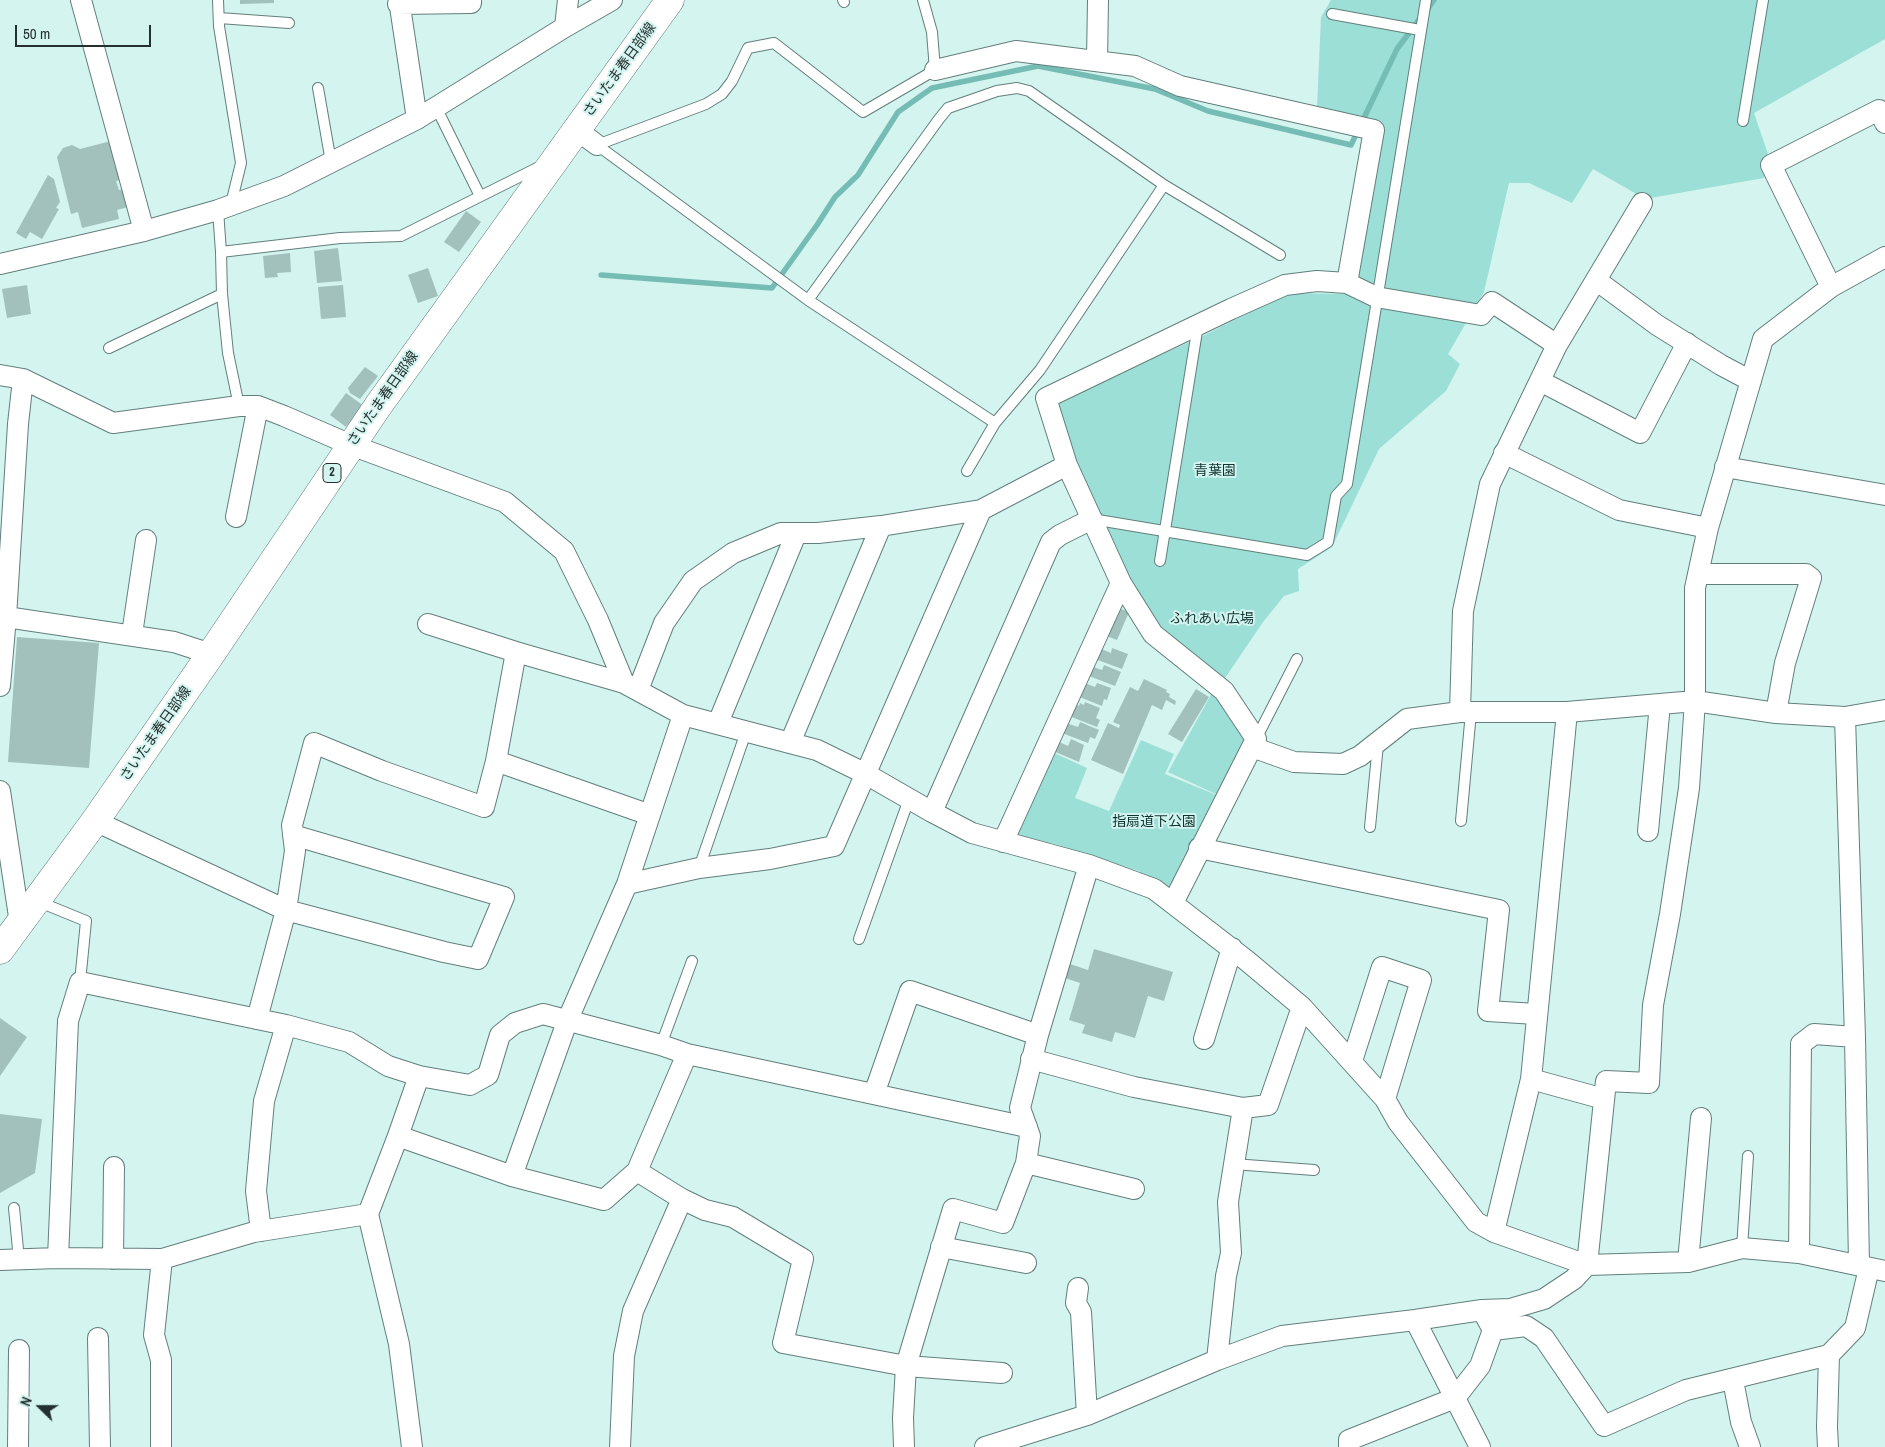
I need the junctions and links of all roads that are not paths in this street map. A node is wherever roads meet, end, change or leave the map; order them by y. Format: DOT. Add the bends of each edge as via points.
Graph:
graph roads {
  1 [pos="82,0"];
  2 [pos="218,0"];
  3 [pos="471,0"];
  4 [pos="568,0"];
  5 [pos="612,0"];
  6 [pos="670,0"];
  7 [pos="923,0"];
  8 [pos="1098,0"];
  9 [pos="1426,0"];
  10 [pos="1763,0"];
  11 [pos="399,2"];
  12 [pos="1332,14"];
  13 [pos="219,18"];
  14 [pos="288,23"];
  15 [pos="565,26"];
  16 [pos="1420,30"];
  17 [pos="1097,61"];
  18 [pos="935,70"];
  19 [pos="318,88"];
  20 [pos="436,107"];
  21 [pos="417,119"];
  22 [pos="1743,121"];
  23 [pos="1885,123"];
  24 [pos="587,138"];
  25 [pos="556,158"];
  26 [pos="331,162"];
  27 [pos="1164,185"];
  28 [pos="480,196"];
  29 [pos="1642,203"];
  30 [pos="224,207"];
  31 [pos="144,231"];
  32 [pos="221,252"];
  33 [pos="1280,255"];
  34 [pos="1885,257"];
  35 [pos="0,264"];
  36 [pos="1596,280"];
  37 [pos="1347,283"];
  38 [pos="1831,287"];
  39 [pos="222,294"];
  40 [pos="1376,298"];
  41 [pos="808,300"];
  42 [pos="1198,324"];
  43 [pos="1687,343"];
  44 [pos="1557,345"];
  45 [pos="109,348"];
  46 [pos="0,375"];
  47 [pos="23,380"];
  48 [pos="1540,381"];
  49 [pos="1751,382"];
  50 [pos="248,406"];
  51 [pos="995,423"];
  52 [pos="9,428"];
  53 [pos="350,445"];
  54 [pos="1504,452"];
  55 [pos="1067,465"];
  56 [pos="1725,467"];
  57 [pos="967,471"];
  58 [pos="1885,495"];
  59 [pos="981,510"];
  60 [pos="236,517"];
  61 [pos="1092,519"];
  62 [pos="880,526"];
  63 [pos="1708,528"];
  64 [pos="1165,531"];
  65 [pos="796,534"];
  66 [pos="146,540"];
  67 [pos="1160,561"];
  68 [pos="1698,574"];
  69 [pos="1121,583"];
  70 [pos="6,618"];
  71 [pos="428,624"];
  72 [pos="132,634"];
  73 [pos="516,652"];
  74 [pos="211,654"];
  75 [pos="1296,659"];
  76 [pos="0,686"];
  77 [pos="631,686"];
  78 [pos="1695,701"];
  79 [pos="1660,704"];
  80 [pos="1885,710"];
  81 [pos="1466,712"];
  82 [pos="1567,712"];
  83 [pos="1776,714"];
  84 [pos="683,715"];
  85 [pos="1845,716"];
  86 [pos="718,723"];
  87 [pos="746,732"];
  88 [pos="790,743"];
  89 [pos="1254,743"];
  90 [pos="1378,743"];
  91 [pos="496,760"];
  92 [pos="866,774"];
  93 [pos="0,790"];
  94 [pos="910,799"];
  95 [pos="932,812"];
  96 [pos="650,815"];
  97 [pos="1461,821"];
  98 [pos="95,822"];
  99 [pos="1370,827"];
  100 [pos="1648,831"];
  101 [pos="293,835"];
  102 [pos="1004,842"];
  103 [pos="1199,848"];
  104 [pos="1089,865"];
  105 [pos="699,868"];
  106 [pos="627,884"];
  107 [pos="37,900"];
  108 [pos="1173,903"];
  109 [pos="286,910"];
  110 [pos="20,923"];
  111 [pos="859,939"];
  112 [pos="1232,948"];
  113 [pos="0,950"];
  114 [pos="692,961"];
  115 [pos="80,982"];
  116 [pos="1302,1007"];
  117 [pos="1536,1014"];
  118 [pos="257,1019"];
  119 [pos="568,1019"];
  120 [pos="286,1025"];
  121 [pos="1038,1035"];
  122 [pos="1855,1037"];
  123 [pos="1204,1040"];
  124 [pos="661,1045"];
  125 [pos="687,1054"];
  126 [pos="1031,1059"];
  127 [pos="1352,1061"];
  128 [pos="419,1076"];
  129 [pos="1531,1079"];
  130 [pos="874,1094"];
  131 [pos="1385,1099"];
  132 [pos="1604,1099"];
  133 [pos="1243,1108"];
  134 [pos="1701,1118"];
  135 [pos="1027,1127"];
  136 [pos="398,1136"];
  137 [pos="1748,1156"];
  138 [pos="1026,1162"];
  139 [pos="1234,1164"];
  140 [pos="114,1167"];
  141 [pos="1314,1170"];
  142 [pos="637,1171"];
  143 [pos="512,1176"];
  144 [pos="1134,1189"];
  145 [pos="682,1199"];
  146 [pos="14,1208"];
  147 [pos="368,1214"];
  148 [pos="261,1231"];
  149 [pos="1494,1232"];
  150 [pos="941,1247"];
  151 [pos="1742,1248"];
  152 [pos="1799,1253"];
  153 [pos="58,1258"];
  154 [pos="113,1259"];
  155 [pos="162,1259"];
  156 [pos="9,1260"];
  157 [pos="1688,1262"];
  158 [pos="1026,1263"];
  159 [pos="1587,1265"];
  160 [pos="1871,1268"];
  161 [pos="1078,1288"];
  162 [pos="1482,1310"];
  163 [pos="1415,1320"];
  164 [pos="1493,1330"];
  165 [pos="98,1338"];
  166 [pos="18,1350"];
  167 [pos="1829,1355"];
  168 [pos="1217,1360"];
  169 [pos="906,1366"];
  170 [pos="1002,1373"];
  171 [pos="1733,1380"];
  172 [pos="1455,1398"];
  173 [pos="1087,1415"];
  174 [pos="18,1447"];
  175 [pos="100,1447"];
  176 [pos="161,1447"];
  177 [pos="412,1447"];
  178 [pos="620,1447"];
  179 [pos="904,1447"];
  180 [pos="985,1447"];
  181 [pos="1349,1447"];
  182 [pos="1480,1447"];
  183 [pos="1750,1447"];
  184 [pos="1828,1447"];
  1 -- 31 [label="street"];
  2 -- 13 [label="lane"];
  3 -- 11 [label="street" via="470,3"];
  4 -- 15 [label="street"];
  5 -- 15 [label="street"];
  6 -- 24 [label="main road, さいたま春日部線 / 2"];
  7 -- 18 [label="lane" via="932,32"];
  8 -- 17 [label="street"];
  9 -- 16 [label="lane"];
  10 -- 22 [label="lane"];
  11 -- 21 [label="street"];
  12 -- 16 [label="lane"];
  13 -- 14 [label="lane"];
  13 -- 30 [label="lane" via="241,163"];
  15 -- 20 [label="street"];
  16 -- 40 [label="lane"];
  17 -- 18 [label="street" via="1016,51"];
  17 -- 37 [label="street" via="1135,66 1180,86 1374,130"];
  18 -- 24 [label="lane" via="863,112 774,43 748,48 732,81 722,94 706,104"];
  19 -- 26 [label="lane"];
  20 -- 21 [label="street"];
  20 -- 28 [label="lane"];
  21 -- 26 [label="street"];
  23 -- 38 [label="street" via="1879,110 1771,165"];
  24 -- 25 [label="main road, さいたま春日部線 / 2"];
  24 -- 41 [label="lane"];
  25 -- 28 [label="lane"];
  25 -- 53 [label="main road, さいたま春日部線 / 2"];
  26 -- 30 [label="street" via="284,186"];
  27 -- 33 [label="lane"];
  27 -- 41 [label="lane" via="1029,91 1017,88 997,91 948,108"];
  27 -- 51 [label="lane" via="1040,370"];
  28 -- 32 [label="lane" via="401,236 340,238"];
  29 -- 36 [label="street"];
  30 -- 31 [label="street"];
  30 -- 32 [label="lane"];
  31 -- 35 [label="street"];
  32 -- 39 [label="lane"];
  34 -- 38 [label="street"];
  36 -- 43 [label="street"];
  36 -- 44 [label="street"];
  37 -- 40 [label="street"];
  37 -- 42 [label="street" via="1317,281 1285,285"];
  38 -- 49 [label="street" via="1763,339"];
  39 -- 45 [label="lane"];
  39 -- 50 [label="lane" via="228,353"];
  40 -- 44 [label="street" via="1481,315 1492,302"];
  40 -- 64 [label="lane" via="1346,484 1336,496 1328,542 1307,554"];
  41 -- 51 [label="lane"];
  42 -- 55 [label="street" via="1046,398"];
  42 -- 64 [label="lane"];
  43 -- 48 [label="street" via="1640,432"];
  43 -- 49 [label="street"];
  44 -- 48 [label="street"];
  46 -- 47 [label="street"];
  47 -- 50 [label="street" via="113,422"];
  47 -- 52 [label="street"];
  48 -- 54 [label="street"];
  49 -- 56 [label="street"];
  50 -- 53 [label="street" via="284,416"];
  50 -- 60 [label="street"];
  51 -- 57 [label="lane"];
  52 -- 70 [label="street"];
  53 -- 74 [label="main road, さいたま春日部線 / 2"];
  53 -- 77 [label="street" via="506,502 564,551"];
  54 -- 63 [label="street" via="1619,510"];
  54 -- 81 [label="street" via="1490,484 1463,611"];
  55 -- 59 [label="street"];
  55 -- 61 [label="street"];
  56 -- 58 [label="street"];
  56 -- 63 [label="street"];
  59 -- 62 [label="street"];
  59 -- 92 [label="street"];
  61 -- 64 [label="lane"];
  61 -- 69 [label="street"];
  61 -- 95 [label="street" via="1052,542"];
  62 -- 65 [label="street"];
  62 -- 88 [label="street"];
  63 -- 68 [label="street"];
  64 -- 67 [label="lane"];
  65 -- 77 [label="street" via="781,533 733,553 693,580 664,622"];
  65 -- 86 [label="street"];
  66 -- 72 [label="street"];
  68 -- 78 [label="street" via="1694,588"];
  68 -- 83 [label="street" via="1806,574 1811,578 1785,663"];
  69 -- 89 [label="street" via="1153,634 1224,691"];
  69 -- 102 [label="street"];
  70 -- 72 [label="street"];
  70 -- 76 [label="street"];
  71 -- 73 [label="street"];
  72 -- 74 [label="street" via="174,642"];
  73 -- 77 [label="street"];
  73 -- 91 [label="street"];
  74 -- 98 [label="main road, さいたま春日部線 / 2"];
  75 -- 89 [label="lane"];
  77 -- 84 [label="street"];
  78 -- 79 [label="street"];
  78 -- 83 [label="street"];
  78 -- 132 [label="street" via="1689,788 1653,1005 1650,1083 1606,1081"];
  79 -- 82 [label="street"];
  79 -- 100 [label="street"];
  80 -- 85 [label="street"];
  81 -- 82 [label="street"];
  81 -- 90 [label="street" via="1408,719"];
  81 -- 97 [label="lane"];
  82 -- 117 [label="street"];
  83 -- 85 [label="street"];
  84 -- 86 [label="street"];
  84 -- 96 [label="street"];
  85 -- 122 [label="street"];
  86 -- 87 [label="street"];
  87 -- 88 [label="street"];
  87 -- 105 [label="lane"];
  88 -- 92 [label="street" via="817,750"];
  89 -- 90 [label="street" via="1294,762 1343,764"];
  89 -- 103 [label="street"];
  90 -- 99 [label="lane"];
  91 -- 96 [label="street"];
  91 -- 101 [label="street" via="484,807 314,743 292,825"];
  92 -- 94 [label="street"];
  92 -- 105 [label="street" via="834,846 770,859"];
  93 -- 110 [label="street"];
  94 -- 95 [label="street"];
  94 -- 111 [label="lane"];
  95 -- 102 [label="street" via="972,833"];
  96 -- 106 [label="street"];
  98 -- 107 [label="main road, さいたま春日部線 / 2"];
  98 -- 109 [label="street"];
  101 -- 109 [label="street" via="294,852"];
  101 -- 109 [label="street" via="504,897 478,959"];
  102 -- 104 [label="street"];
  103 -- 108 [label="street"];
  103 -- 117 [label="street" via="1500,910 1488,1011"];
  104 -- 108 [label="street" via="1154,889"];
  104 -- 121 [label="street"];
  105 -- 106 [label="street"];
  106 -- 119 [label="street"];
  107 -- 110 [label="main road, さいたま春日部線 / 2"];
  107 -- 115 [label="lane" via="86,921"];
  108 -- 112 [label="street"];
  109 -- 118 [label="street"];
  110 -- 113 [label="main road, さいたま春日部線 / 2"];
  112 -- 116 [label="street"];
  112 -- 123 [label="street"];
  114 -- 124 [label="lane"];
  115 -- 118 [label="street"];
  115 -- 153 [label="street" via="68,1021"];
  116 -- 127 [label="street"];
  116 -- 133 [label="street" via="1268,1105"];
  117 -- 129 [label="street"];
  118 -- 120 [label="street"];
  119 -- 124 [label="street"];
  119 -- 128 [label="street" via="544,1014 514,1023 500,1034 488,1075 470,1085"];
  119 -- 143 [label="street"];
  120 -- 128 [label="street" via="349,1042 388,1066"];
  120 -- 148 [label="street" via="264,1102 256,1191"];
  121 -- 126 [label="street"];
  121 -- 130 [label="street" via="910,991"];
  122 -- 152 [label="street" via="1814,1034 1802,1044"];
  122 -- 160 [label="street"];
  124 -- 125 [label="street"];
  125 -- 130 [label="street"];
  125 -- 142 [label="street"];
  126 -- 133 [label="street" via="1134,1087"];
  126 -- 135 [label="street" via="1020,1108"];
  127 -- 131 [label="street"];
  127 -- 131 [label="street" via="1382,967 1421,980"];
  128 -- 136 [label="street"];
  129 -- 132 [label="street"];
  129 -- 149 [label="street"];
  130 -- 135 [label="street"];
  131 -- 149 [label="street" via="1398,1122 1476,1222"];
  132 -- 159 [label="street"];
  133 -- 139 [label="street"];
  134 -- 157 [label="street"];
  135 -- 138 [label="street" via="1030,1136"];
  136 -- 143 [label="street"];
  136 -- 147 [label="street"];
  137 -- 151 [label="lane"];
  138 -- 144 [label="street"];
  138 -- 150 [label="street" via="1003,1223 953,1209"];
  139 -- 141 [label="lane"];
  139 -- 168 [label="street" via="1228,1202 1231,1253"];
  140 -- 154 [label="street"];
  142 -- 143 [label="street" via="604,1200"];
  142 -- 145 [label="street"];
  145 -- 169 [label="street" via="705,1210 734,1217 803,1259 783,1343"];
  145 -- 178 [label="street" via="633,1311 624,1356"];
  146 -- 156 [label="lane"];
  147 -- 148 [label="street"];
  147 -- 177 [label="street" via="399,1344"];
  148 -- 155 [label="street"];
  149 -- 159 [label="street"];
  150 -- 158 [label="street"];
  150 -- 169 [label="street"];
  151 -- 152 [label="street"];
  151 -- 157 [label="street"];
  152 -- 160 [label="street"];
  153 -- 154 [label="street"];
  153 -- 156 [label="street"];
  154 -- 155 [label="street"];
  155 -- 176 [label="street" via="154,1335 161,1360"];
  157 -- 159 [label="street"];
  159 -- 162 [label="street" via="1574,1279 1544,1299 1510,1309"];
  160 -- 167 [label="street" via="1855,1328"];
  161 -- 173 [label="street" via="1076,1303 1082,1312"];
  162 -- 163 [label="street"];
  162 -- 164 [label="street"];
  163 -- 168 [label="street" via="1282,1336"];
  163 -- 172 [label="street"];
  164 -- 171 [label="street" via="1526,1326 1544,1338 1604,1426 1686,1390"];
  164 -- 172 [label="street" via="1480,1366"];
  165 -- 175 [label="street"];
  166 -- 174 [label="street"];
  167 -- 171 [label="street"];
  167 -- 184 [label="street"];
  168 -- 173 [label="street"];
  169 -- 170 [label="street"];
  169 -- 179 [label="street"];
  171 -- 183 [label="street" via="1741,1422"];
  172 -- 181 [label="street" via="1349,1440"];
  172 -- 182 [label="street"];
  173 -- 180 [label="street"];
}
